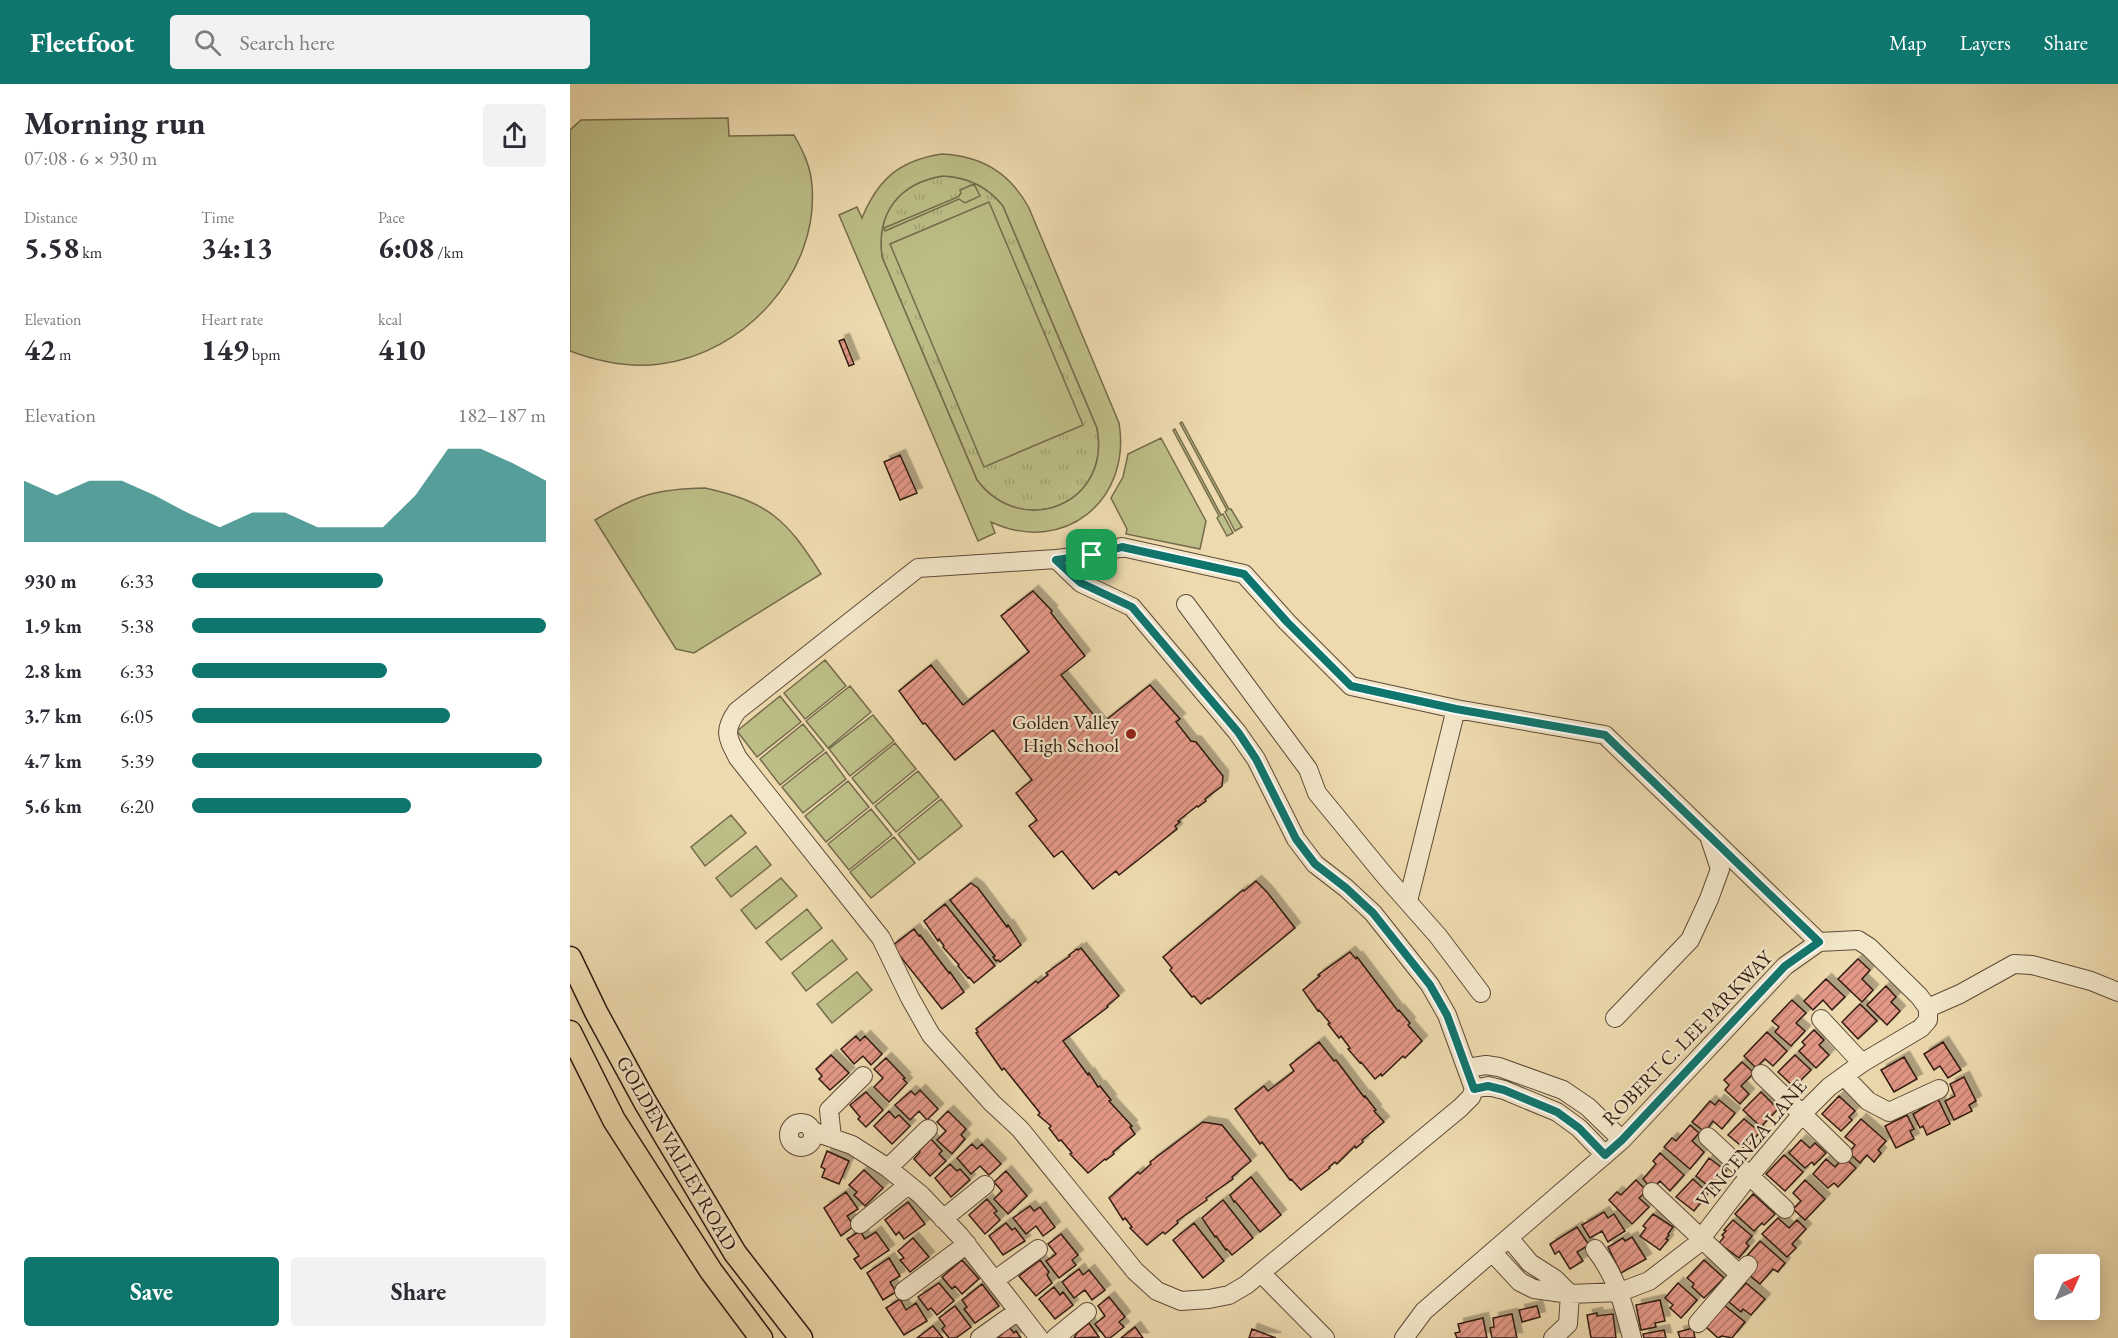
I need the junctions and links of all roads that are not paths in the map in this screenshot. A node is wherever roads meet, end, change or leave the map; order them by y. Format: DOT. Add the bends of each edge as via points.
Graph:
graph roads {
  1 [pos="1056,560"];
  2 [pos="1185,604"];
  3 [pos="1456,709"];
  4 [pos="1707,831"];
  5 [pos="1720,870"];
  6 [pos="1749,873"];
  7 [pos="1408,901"];
  8 [pos="1819,942"];
  9 [pos="570,958"];
  10 [pos="2118,992"];
  11 [pos="1481,993"];
  12 [pos="1928,1008"];
  13 [pos="1615,1018"];
  14 [pos="1821,1019"];
  15 [pos="570,1032"];
  16 [pos="570,1062"];
  17 [pos="1862,1062"];
  18 [pos="1467,1068"];
  19 [pos="590,1072"];
  20 [pos="1761,1074"];
  21 [pos="863,1076"];
  22 [pos="1844,1076"];
  23 [pos="1474,1089"];
  24 [pos="1940,1089"];
  25 [pos="1803,1113"];
  26 [pos="928,1129"];
  27 [pos="812,1131"];
  28 [pos="1708,1137"];
  29 [pos="832,1138"];
  30 [pos="1622,1140"];
  31 [pos="1842,1154"];
  32 [pos="1605,1155"];
  33 [pos="888,1168"];
  34 [pos="1750,1176"];
  35 [pos="909,1185"];
  36 [pos="985,1185"];
  37 [pos="1652,1192"];
  38 [pos="1785,1209"];
  39 [pos="943,1219"];
  40 [pos="860,1224"];
  41 [pos="1702,1237"];
  42 [pos="1509,1238"];
  43 [pos="967,1244"];
  44 [pos="1038,1249"];
  45 [pos="1595,1249"];
  46 [pos="1492,1252"];
  47 [pos="1261,1273"];
  48 [pos="995,1280"];
  49 [pos="904,1291"];
  50 [pos="1620,1292"];
  51 [pos="1570,1294"];
  52 [pos="1018,1311"];
  53 [pos="1087,1312"];
  54 [pos="1698,1323"];
  55 [pos="761,1338"];
  56 [pos="801,1338"];
  57 [pos="980,1338"];
  58 [pos="1038,1338"];
  59 [pos="1055,1338"];
  60 [pos="1325,1338"];
  61 [pos="1404,1338"];
  62 [pos="1553,1338"];
  63 [pos="1632,1338"];
  1 -- 3 [label="street" via="1122,547 1244,574 1351,686"];
  1 -- 18 [label="street" via="1081,583 1132,607 1238,732 1296,839 1315,864 1373,913 1430,985 1447,1015"];
  1 -- 47 [label="street" via="918,568 737,711 728,724 728,738 738,758 881,938 931,1035 1020,1129 1135,1270 1157,1291 1181,1300 1229,1295"];
  2 -- 7 [label="street" via="1308,769 1317,793"];
  3 -- 4 [label="street" via="1605,735"];
  3 -- 7 [label="street"];
  4 -- 5 [label="street"];
  4 -- 6 [label="street"];
  5 -- 6 [label="street" via="1730,867"];
  5 -- 13 [label="street" via="1690,940"];
  6 -- 8 [label="street"];
  7 -- 11 [label="street"];
  8 -- 12 [label="street" via="1858,940"];
  8 -- 30 [label="street, ROBERT C. LEE PARKWAY" via="1785,966"];
  9 -- 56 [label="main road, GOLDEN VALLEY ROAD" via="640,1092 735,1253"];
  10 -- 12 [label="street" via="2032,965 2014,964"];
  12 -- 17 [label="street, VINCENZA LANE" via="1928,1020 1921,1028"];
  14 -- 17 [label="street"];
  15 -- 19 [label="main road, GOLDEN VALLEY ROAD"];
  16 -- 19 [label="street"];
  17 -- 22 [label="street, VINCENZA LANE"];
  18 -- 23 [label="street"];
  18 -- 30 [label="street" via="1499,1067 1563,1090 1588,1107"];
  19 -- 55 [label="main road, GOLDEN VALLEY ROAD" via="614,1120 711,1271"];
  20 -- 25 [label="street"];
  21 -- 29 [label="street" via="829,1110"];
  22 -- 24 [label="street" via="1868,1101 1889,1112"];
  22 -- 25 [label="street, VINCENZA LANE"];
  23 -- 32 [label="street" via="1488,1086 1504,1090 1557,1112"];
  23 -- 47 [label="street" via="1461,1108"];
  25 -- 31 [label="street"];
  25 -- 34 [label="street, VINCENZA LANE"];
  26 -- 33 [label="street"];
  27 -- 29 [label="street"];
  28 -- 34 [label="street"];
  29 -- 33 [label="street" via="852,1145"];
  30 -- 32 [label="street, ROBERT C. LEE PARKWAY"];
  32 -- 42 [label="street, ROBERT C. LEE PARKWAY"];
  33 -- 35 [label="street"];
  34 -- 38 [label="street"];
  34 -- 41 [label="street, VINCENZA LANE"];
  35 -- 39 [label="street"];
  35 -- 40 [label="street"];
  36 -- 39 [label="street"];
  37 -- 41 [label="street"];
  39 -- 43 [label="street"];
  41 -- 50 [label="street, VINCENZA LANE" via="1649,1281"];
  41 -- 54 [label="street" via="1744,1270"];
  42 -- 46 [label="street, ROBERT C. LEE PARKWAY"];
  42 -- 51 [label="street" via="1530,1263"];
  43 -- 48 [label="street"];
  43 -- 49 [label="street"];
  44 -- 48 [label="street"];
  45 -- 50 [label="street"];
  46 -- 51 [label="street, VINCENZA LANE" via="1520,1282 1534,1289"];
  46 -- 61 [label="street, ROBERT C. LEE PARKWAY" via="1424,1311"];
  47 -- 60 [label="street"];
  48 -- 52 [label="street"];
  50 -- 51 [label="street, VINCENZA LANE"];
  50 -- 63 [label="street"];
  51 -- 62 [label="street" via="1568,1324"];
  52 -- 57 [label="street"];
  52 -- 58 [label="street"];
  53 -- 59 [label="street"];
}
